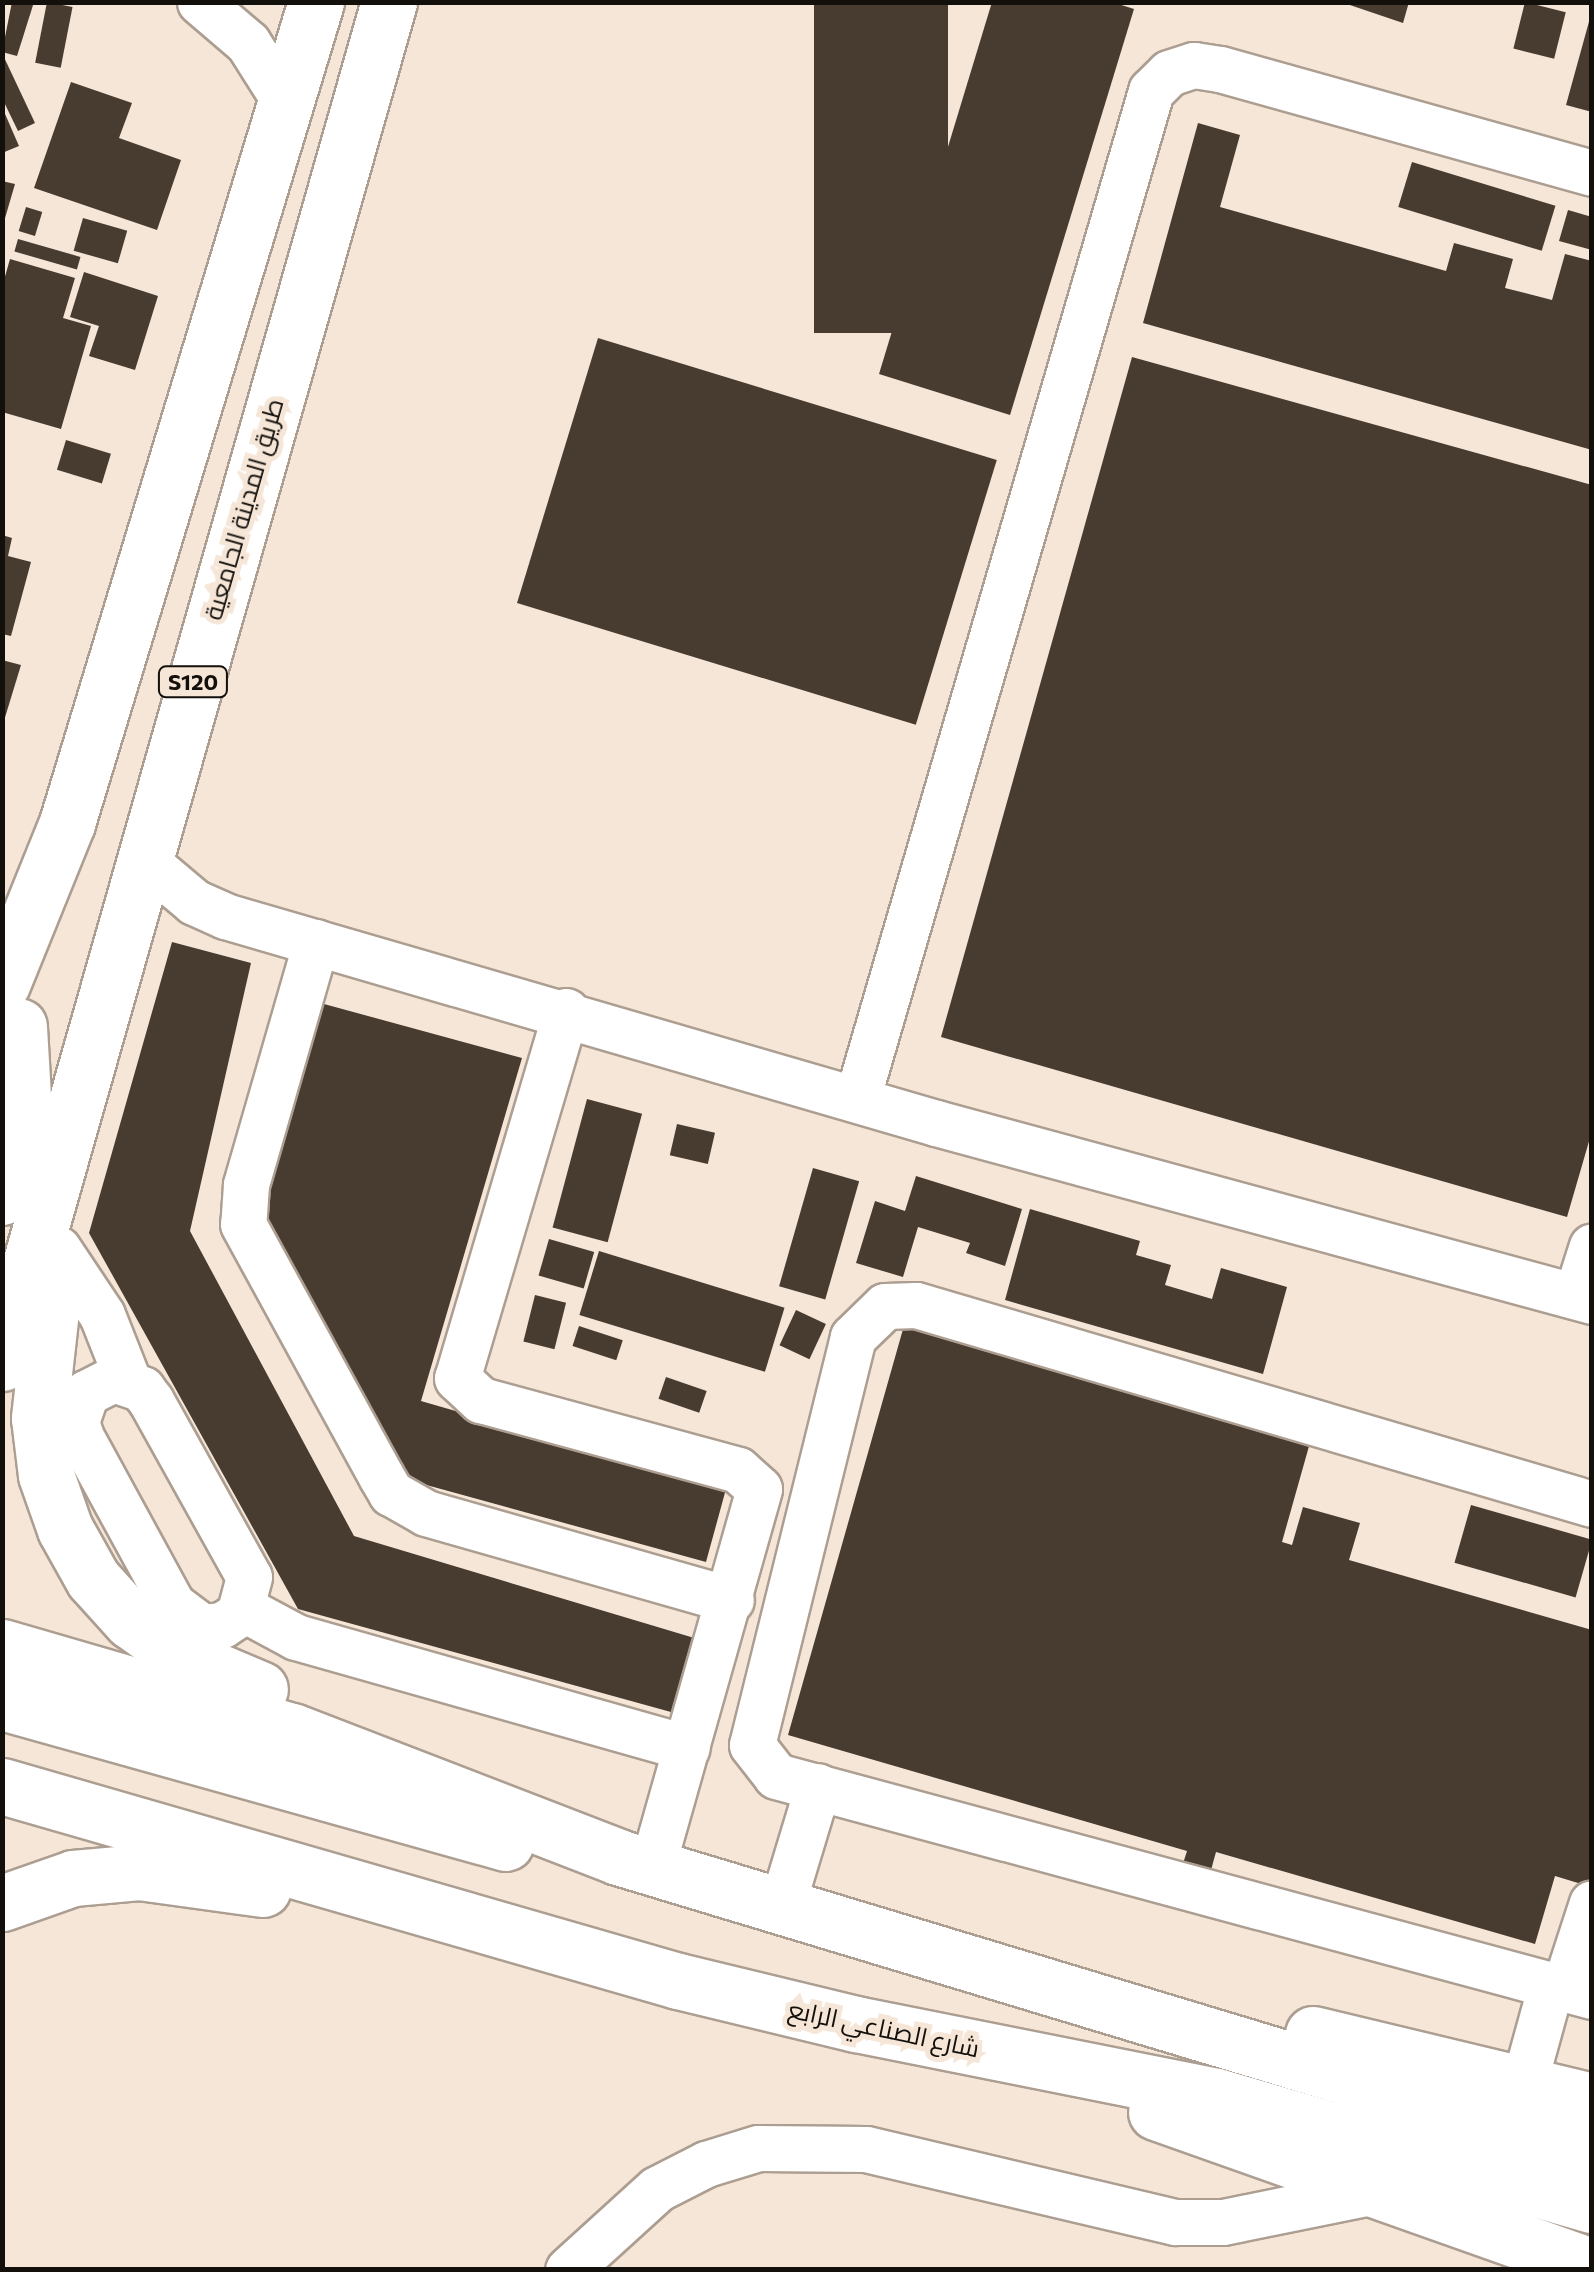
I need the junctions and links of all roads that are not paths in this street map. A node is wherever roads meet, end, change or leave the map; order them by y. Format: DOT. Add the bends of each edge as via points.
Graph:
graph roads {
  1 [pos="200,2"];
  2 [pos="316,2"];
  3 [pos="388,2"];
  4 [pos="286,103"];
  5 [pos="1592,173"];
  6 [pos="143,859"];
  7 [pos="225,916"];
  8 [pos="122,936"];
  9 [pos="316,942"];
  10 [pos="10,981"];
  11 [pos="566,1010"];
  12 [pos="2,1080"];
  13 [pos="857,1099"];
  14 [pos="27,1188"];
  15 [pos="1592,1246"];
  16 [pos="58,1249"];
  17 [pos="1584,1299"];
  18 [pos="2,1363"];
  19 [pos="128,1381"];
  20 [pos="1592,1504"];
  21 [pos="731,1600"];
  22 [pos="242,1608"];
  23 [pos="2,1647"];
  24 [pos="2,1702"];
  25 [pos="687,1748"];
  26 [pos="818,1786"];
  27 [pos="6,1787"];
  28 [pos="538,1850"];
  29 [pos="635,1862"];
  30 [pos="382,1892"];
  31 [pos="1592,1902"];
  32 [pos="2,1904"];
  33 [pos="782,1905"];
  34 [pos="1569,1990"];
  35 [pos="1086,1998"];
  36 [pos="1030,2056"];
  37 [pos="1524,2083"];
  38 [pos="1592,2101"];
  39 [pos="1592,2150"];
  40 [pos="1376,2191"];
  41 [pos="1592,2204"];
  42 [pos="1592,2266"];
  43 [pos="568,2270"];
  1 -- 4 [label="street" via="248,43"];
  2 -- 4 [label="main road"];
  3 -- 6 [label="main road, طريق المدينة الجامعية / S120"];
  4 -- 10 [label="main road" via="66,823"];
  5 -- 13 [label="street" via="1220,69 1182,69 1151,92"];
  6 -- 7 [label="street" via="194,902"];
  6 -- 8 [label="main road, طريق المدينة الجامعية / S120"];
  7 -- 8 [label="street"];
  7 -- 9 [label="street"];
  8 -- 14 [label="main road, طريق المدينة الجامعية / S120"];
  9 -- 11 [label="street"];
  9 -- 21 [label="street" via="246,1186 243,1224 380,1476 392,1493 426,1513"];
  10 -- 12 [label="main road"];
  10 -- 14 [label="main road"];
  11 -- 13 [label="street"];
  11 -- 21 [label="street" via="457,1378 481,1400 751,1476 760,1504"];
  13 -- 17 [label="street"];
  14 -- 16 [label="main road"];
  14 -- 18 [label="main road, طريق المدينة الجامعية / S120"];
  15 -- 17 [label="street"];
  16 -- 19 [label="street" via="102,1315"];
  16 -- 29 [label="main road" via="39,1418 46,1474 78,1552 131,1622 229,1678 504,1782"];
  19 -- 22 [label="street" via="151,1401 248,1577"];
  19 -- 22 [label="street" via="113,1379 86,1393 78,1407 81,1438 185,1620 222,1625"];
  20 -- 26 [label="street" via="916,1305 885,1306 853,1338 752,1731 764,1768"];
  21 -- 25 [label="street"];
  22 -- 25 [label="street" via="296,1637"];
  23 -- 29 [label="main road" via="292,1732"];
  24 -- 28 [label="main road"];
  25 -- 29 [label="street"];
  26 -- 33 [label="street"];
  26 -- 34 [label="street"];
  27 -- 28 [label="main road" via="20,1766 40,1754 65,1752 413,1849 454,1857"];
  27 -- 30 [label="main road, شارع الصناعي الرابع"];
  28 -- 29 [label="main road"];
  29 -- 33 [label="main road"];
  30 -- 32 [label="main road" via="263,1889 139,1872 73,1878"];
  30 -- 36 [label="main road, شارع الصناعي الرابع" via="678,1981"];
  31 -- 34 [label="street"];
  33 -- 35 [label="main road"];
  34 -- 37 [label="street"];
  35 -- 37 [label="main road" via="1268,2024"];
  35 -- 39 [label="main road"];
  36 -- 40 [label="main road" via="1212,2134"];
  36 -- 41 [label="main road, شارع الصناعي الرابع" via="1216,2096"];
  37 -- 38 [label="main road"];
  40 -- 42 [label="main road"];
  40 -- 43 [label="street" via="1223,2222 1175,2222 866,2149 758,2148 657,2189"];
}
